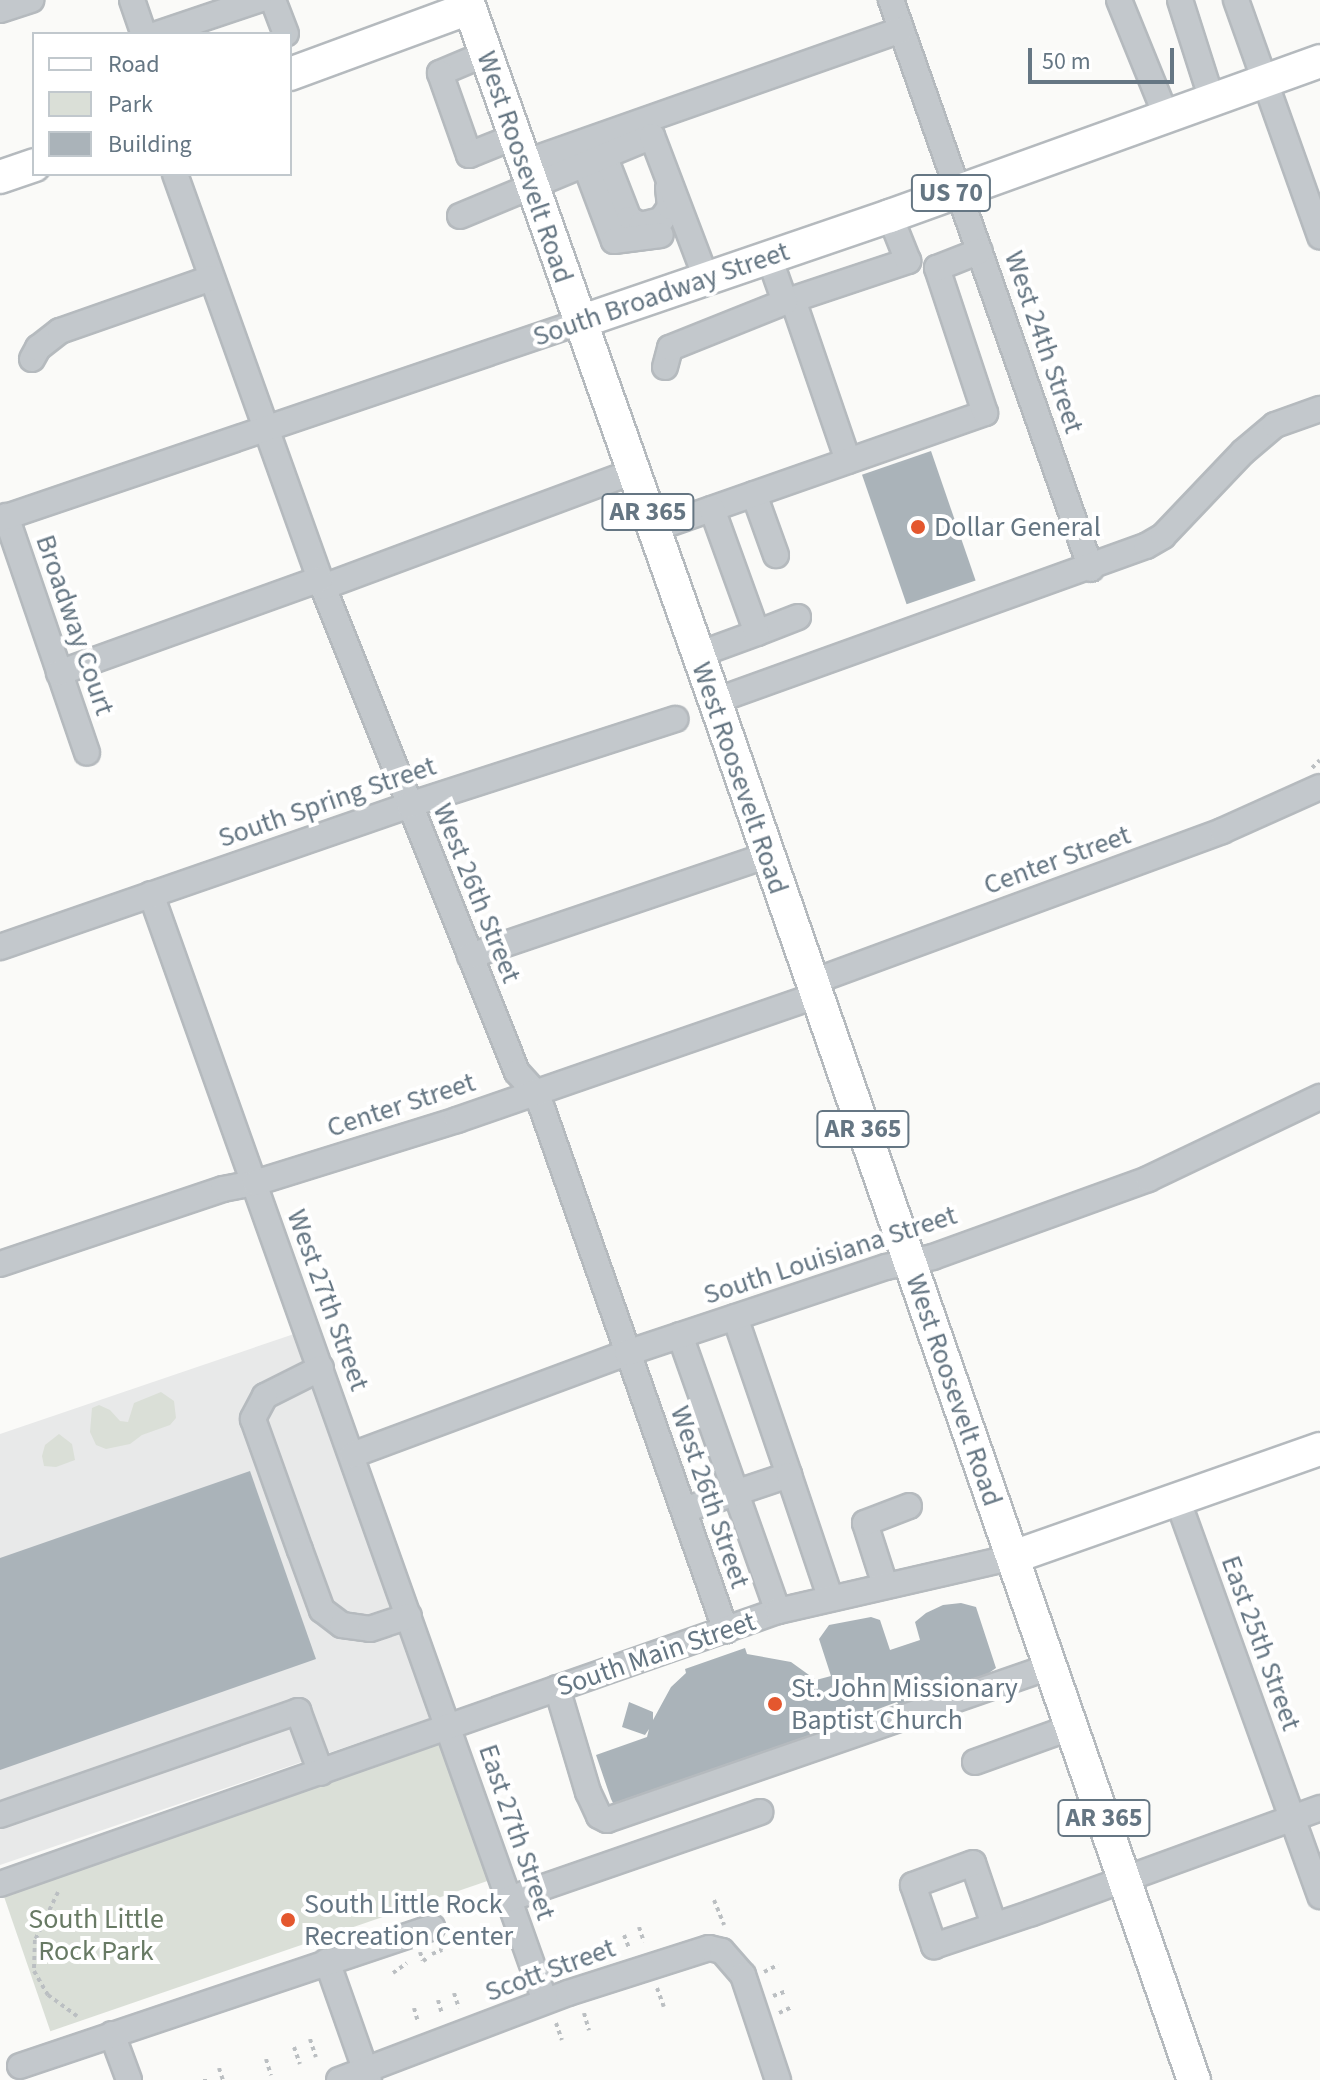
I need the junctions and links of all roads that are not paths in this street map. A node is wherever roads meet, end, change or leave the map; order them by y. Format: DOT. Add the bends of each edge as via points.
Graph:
graph roads {
  1 [pos="31,0"];
  2 [pos="132,0"];
  3 [pos="258,0"];
  4 [pos="273,0"];
  5 [pos="891,0"];
  6 [pos="1119,0"];
  7 [pos="1180,0"];
  8 [pos="1236,0"];
  9 [pos="476,3"];
  10 [pos="0,10"];
  11 [pos="901,30"];
  12 [pos="143,32"];
  13 [pos="163,32"];
  14 [pos="285,32"];
  15 [pos="485,54"];
  16 [pos="1320,61"];
  17 [pos="293,63"];
  18 [pos="1266,80"];
  19 [pos="1212,100"];
  20 [pos="1166,116"];
  21 [pos="652,136"];
  22 [pos="594,160"];
  23 [pos="523,162"];
  24 [pos="32,166"];
  25 [pos="176,176"];
  26 [pos="0,177"];
  27 [pos="959,191"];
  28 [pos="460,216"];
  29 [pos="890,216"];
  30 [pos="687,232"];
  31 [pos="1320,236"];
  32 [pos="980,251"];
  33 [pos="769,257"];
  34 [pos="908,261"];
  35 [pos="937,268"];
  36 [pos="211,278"];
  37 [pos="706,278"];
  38 [pos="789,301"];
  39 [pos="580,322"];
  40 [pos="32,359"];
  41 [pos="665,367"];
  42 [pos="1320,409"];
  43 [pos="267,427"];
  44 [pos="848,461"];
  45 [pos="633,472"];
  46 [pos="754,494"];
  47 [pos="712,509"];
  48 [pos="3,518"];
  49 [pos="654,529"];
  50 [pos="776,555"];
  51 [pos="1091,569"];
  52 [pos="322,583"];
  53 [pos="798,617"];
  54 [pos="757,633"];
  55 [pos="697,655"];
  56 [pos="59,673"];
  57 [pos="715,701"];
  58 [pos="675,719"];
  59 [pos="87,753"];
  60 [pos="1320,787"];
  61 [pos="409,805"];
  62 [pos="766,856"];
  63 [pos="151,894"];
  64 [pos="0,947"];
  65 [pos="470,956"];
  66 [pos="814,989"];
  67 [pos="535,1092"];
  68 [pos="1320,1097"];
  69 [pos="255,1183"];
  70 [pos="909,1260"];
  71 [pos="0,1264"];
  72 [pos="735,1317"];
  73 [pos="680,1335"];
  74 [pos="627,1353"];
  75 [pos="321,1368"];
  76 [pos="1320,1449"];
  77 [pos="352,1455"];
  78 [pos="789,1475"];
  79 [pos="736,1491"];
  80 [pos="1178,1501"];
  81 [pos="909,1506"];
  82 [pos="684,1510"];
  83 [pos="1013,1557"];
  84 [pos="885,1585"];
  85 [pos="830,1597"];
  86 [pos="778,1611"];
  87 [pos="409,1616"];
  88 [pos="726,1631"];
  89 [pos="1052,1666"];
  90 [pos="557,1688"];
  91 [pos="449,1727"];
  92 [pos="1072,1727"];
  93 [pos="975,1762"];
  94 [pos="321,1773"];
  95 [pos="1320,1808"];
  96 [pos="760,1812"];
  97 [pos="0,1815"];
  98 [pos="1291,1820"];
  99 [pos="1,1880"];
  100 [pos="1125,1880"];
  101 [pos="1320,1896"];
  102 [pos="509,1899"];
  103 [pos="994,1925"];
  104 [pos="432,1927"];
  105 [pos="327,1961"];
  106 [pos="550,2012"];
  107 [pos="112,2034"];
  108 [pos="20,2066"];
  109 [pos="367,2075"];
  110 [pos="129,2080"];
  111 [pos="339,2080"];
  112 [pos="778,2080"];
  113 [pos="1194,2080"];
  1 -- 10 [label="street"];
  2 -- 12 [label="street"];
  3 -- 13 [label="street"];
  4 -- 14 [label="street"];
  5 -- 11 [label="street, West 24th Street"];
  6 -- 20 [label="street"];
  7 -- 19 [label="street"];
  8 -- 18 [label="street"];
  9 -- 15 [label="main road, West Roosevelt Road"];
  9 -- 17 [label="main road"];
  11 -- 21 [label="street"];
  11 -- 27 [label="street, West 24th Street"];
  15 -- 23 [label="main road, West Roosevelt Road"];
  15 -- 23 [label="street" via="440,73 469,155"];
  16 -- 18 [label="main road, South Broadway Street / US 70"];
  18 -- 19 [label="main road, South Broadway Street / US 70"];
  18 -- 31 [label="street"];
  19 -- 20 [label="main road, South Broadway Street / US 70"];
  20 -- 27 [label="main road, South Broadway Street / US 70"];
  21 -- 22 [label="street"];
  21 -- 22 [label="street" via="670,207 661,220 649,225 629,219"];
  21 -- 23 [label="street"];
  21 -- 30 [label="street"];
  22 -- 23 [label="street"];
  22 -- 30 [label="street" via="614,241"];
  23 -- 28 [label="street"];
  23 -- 39 [label="main road, West Roosevelt Road"];
  24 -- 26 [label="main road"];
  25 -- 36 [label="street, West 26th Street"];
  27 -- 29 [label="main road, South Broadway Street / US 70"];
  27 -- 32 [label="street, West 24th Street"];
  29 -- 33 [label="main road, South Broadway Street / US 70"];
  29 -- 34 [label="street"];
  30 -- 37 [label="street"];
  32 -- 35 [label="street"];
  32 -- 51 [label="street, West 24th Street"];
  33 -- 37 [label="main road, South Broadway Street / US 70"];
  33 -- 38 [label="street"];
  34 -- 35 [label="street"];
  34 -- 38 [label="street"];
  35 -- 44 [label="street" via="985,413"];
  36 -- 40 [label="street" via="60,331"];
  36 -- 43 [label="street, West 26th Street"];
  37 -- 39 [label="main road, South Broadway Street / US 70"];
  38 -- 41 [label="street" via="670,348"];
  38 -- 44 [label="street"];
  39 -- 43 [label="street, South Broadway Street"];
  39 -- 45 [label="main road, West Roosevelt Road / AR 365"];
  42 -- 51 [label="street" via="1275,425 1163,536"];
  43 -- 48 [label="street, South Broadway Street"];
  43 -- 52 [label="street, West 26th Street"];
  44 -- 46 [label="street"];
  45 -- 49 [label="main road, West Roosevelt Road / AR 365"];
  45 -- 52 [label="street"];
  46 -- 47 [label="street"];
  46 -- 50 [label="street"];
  47 -- 49 [label="street"];
  47 -- 54 [label="street"];
  48 -- 56 [label="street, Broadway Court"];
  49 -- 55 [label="main road, West Roosevelt Road / AR 365"];
  51 -- 57 [label="street"];
  52 -- 56 [label="street"];
  52 -- 61 [label="street, West 26th Street"];
  53 -- 54 [label="street"];
  54 -- 55 [label="street"];
  55 -- 57 [label="main road, West Roosevelt Road / AR 365"];
  56 -- 59 [label="street, Broadway Court"];
  57 -- 62 [label="main road, West Roosevelt Road / AR 365"];
  58 -- 61 [label="street, South Spring Street"];
  60 -- 66 [label="street, Center Street" via="1222,831"];
  61 -- 63 [label="street, South Spring Street"];
  61 -- 65 [label="street, West 26th Street"];
  62 -- 65 [label="street"];
  62 -- 66 [label="main road, West Roosevelt Road / AR 365"];
  63 -- 64 [label="street, South Spring Street"];
  63 -- 69 [label="street, West 27th Street"];
  65 -- 67 [label="street, West 26th Street" via="517,1072"];
  66 -- 67 [label="street, Center Street"];
  66 -- 70 [label="main road, West Roosevelt Road / AR 365"];
  67 -- 69 [label="street, Center Street"];
  67 -- 74 [label="street, West 26th Street"];
  68 -- 70 [label="street, South Louisiana Street" via="1160,1174 933,1257"];
  69 -- 71 [label="street, Center Street"];
  69 -- 75 [label="street, West 27th Street"];
  70 -- 72 [label="street, South Louisiana Street"];
  70 -- 83 [label="main road, West Roosevelt Road / AR 365"];
  72 -- 73 [label="street, South Louisiana Street"];
  72 -- 78 [label="street"];
  73 -- 74 [label="street, South Louisiana Street"];
  73 -- 79 [label="street"];
  74 -- 77 [label="street, South Louisiana Street"];
  74 -- 82 [label="street, West 26th Street"];
  75 -- 77 [label="street, West 27th Street"];
  75 -- 87 [label="street" via="265,1396 253,1419 263,1448 322,1610 342,1625 370,1629"];
  76 -- 80 [label="main road, South Main Street"];
  77 -- 87 [label="street, West 27th Street"];
  78 -- 79 [label="street"];
  78 -- 85 [label="street"];
  79 -- 82 [label="street"];
  79 -- 86 [label="street"];
  80 -- 83 [label="main road, South Main Street"];
  80 -- 98 [label="street, East 25th Street"];
  81 -- 84 [label="street" via="865,1523"];
  82 -- 88 [label="street, West 26th Street"];
  83 -- 84 [label="street, South Main Street"];
  83 -- 89 [label="main road, AR 365"];
  84 -- 85 [label="street, South Main Street"];
  85 -- 86 [label="street, South Main Street"];
  86 -- 88 [label="street, South Main Street"];
  87 -- 91 [label="street, West 27th Street"];
  88 -- 90 [label="street, South Main Street"];
  89 -- 90 [label="street" via="607,1820 595,1809"];
  89 -- 92 [label="main road, AR 365"];
  90 -- 91 [label="street, South Main Street"];
  91 -- 94 [label="street, South Main Street"];
  91 -- 102 [label="street, East 27th Street"];
  92 -- 93 [label="street"];
  92 -- 100 [label="main road, AR 365"];
  94 -- 97 [label="street" via="298,1711"];
  94 -- 99 [label="street, South Main Street"];
  95 -- 98 [label="street"];
  96 -- 102 [label="street"];
  98 -- 100 [label="street"];
  98 -- 101 [label="street, East 25th Street"];
  100 -- 103 [label="street"];
  100 -- 113 [label="main road, AR 365"];
  102 -- 106 [label="street, East 27th Street"];
  104 -- 105 [label="street"];
  105 -- 107 [label="street"];
  105 -- 109 [label="street"];
  106 -- 109 [label="street, Scott Street"];
  106 -- 112 [label="street, Scott Street" via="709,1948 722,1951 762,2001"];
  107 -- 108 [label="street"];
  107 -- 110 [label="street"];
  109 -- 111 [label="street, Scott Street"];
}
